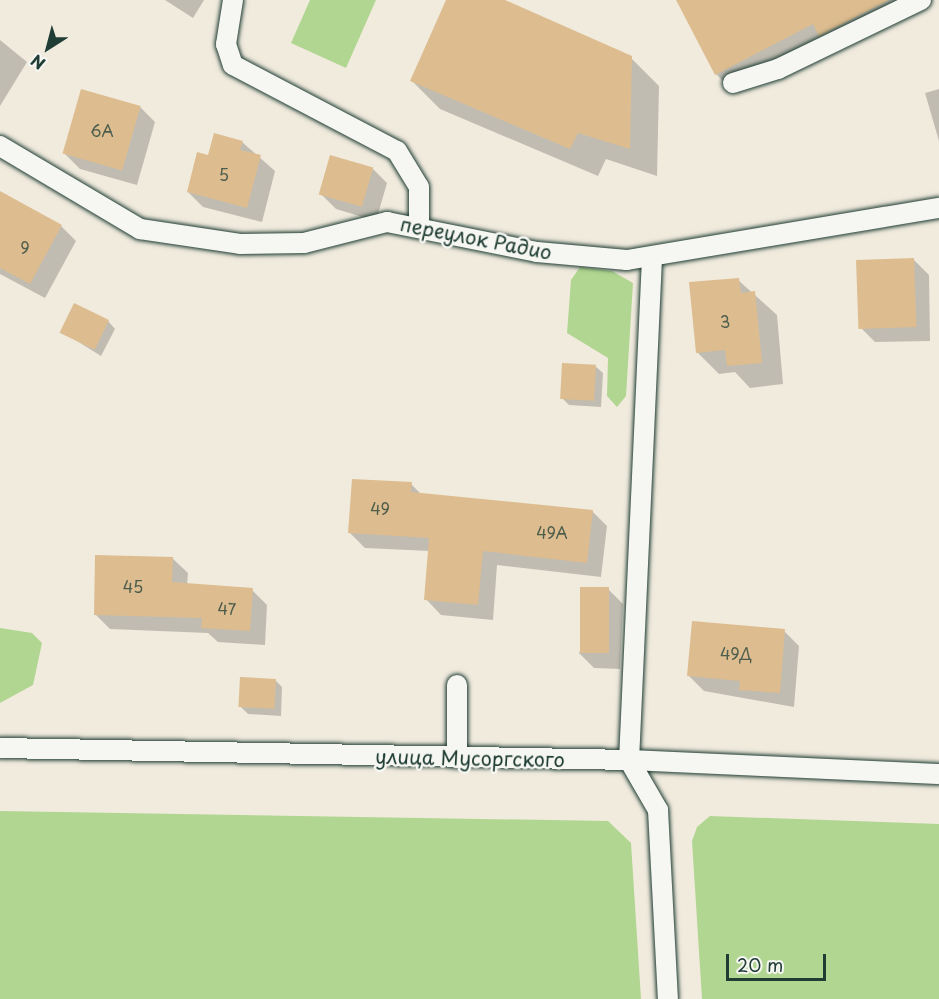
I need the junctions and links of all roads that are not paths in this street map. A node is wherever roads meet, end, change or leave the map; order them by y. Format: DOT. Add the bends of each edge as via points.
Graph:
graph roads {
  1 [pos="233,0"];
  2 [pos="921,0"];
  3 [pos="733,83"];
  4 [pos="0,146"];
  5 [pos="939,208"];
  6 [pos="419,225"];
  7 [pos="652,258"];
  8 [pos="457,685"];
  9 [pos="0,748"];
  10 [pos="457,758"];
  11 [pos="629,760"];
  12 [pos="939,774"];
  13 [pos="668,999"];
  1 -- 6 [label="lane" via="226,44 233,65 397,151 419,187"];
  2 -- 3 [label="lane" via="778,69"];
  4 -- 6 [label="lane, переулок Радио" via="114,217 182,239 304,243 370,224"];
  5 -- 7 [label="lane, переулок Радио"];
  6 -- 7 [label="lane, переулок Радио" via="537,252"];
  7 -- 11 [label="lane"];
  8 -- 10 [label="lane"];
  9 -- 10 [label="lane, улица Мусоргского"];
  10 -- 11 [label="lane, улица Мусоргского"];
  11 -- 12 [label="lane, улица Мусоргского"];
  11 -- 13 [label="lane" via="658,810"];
}
